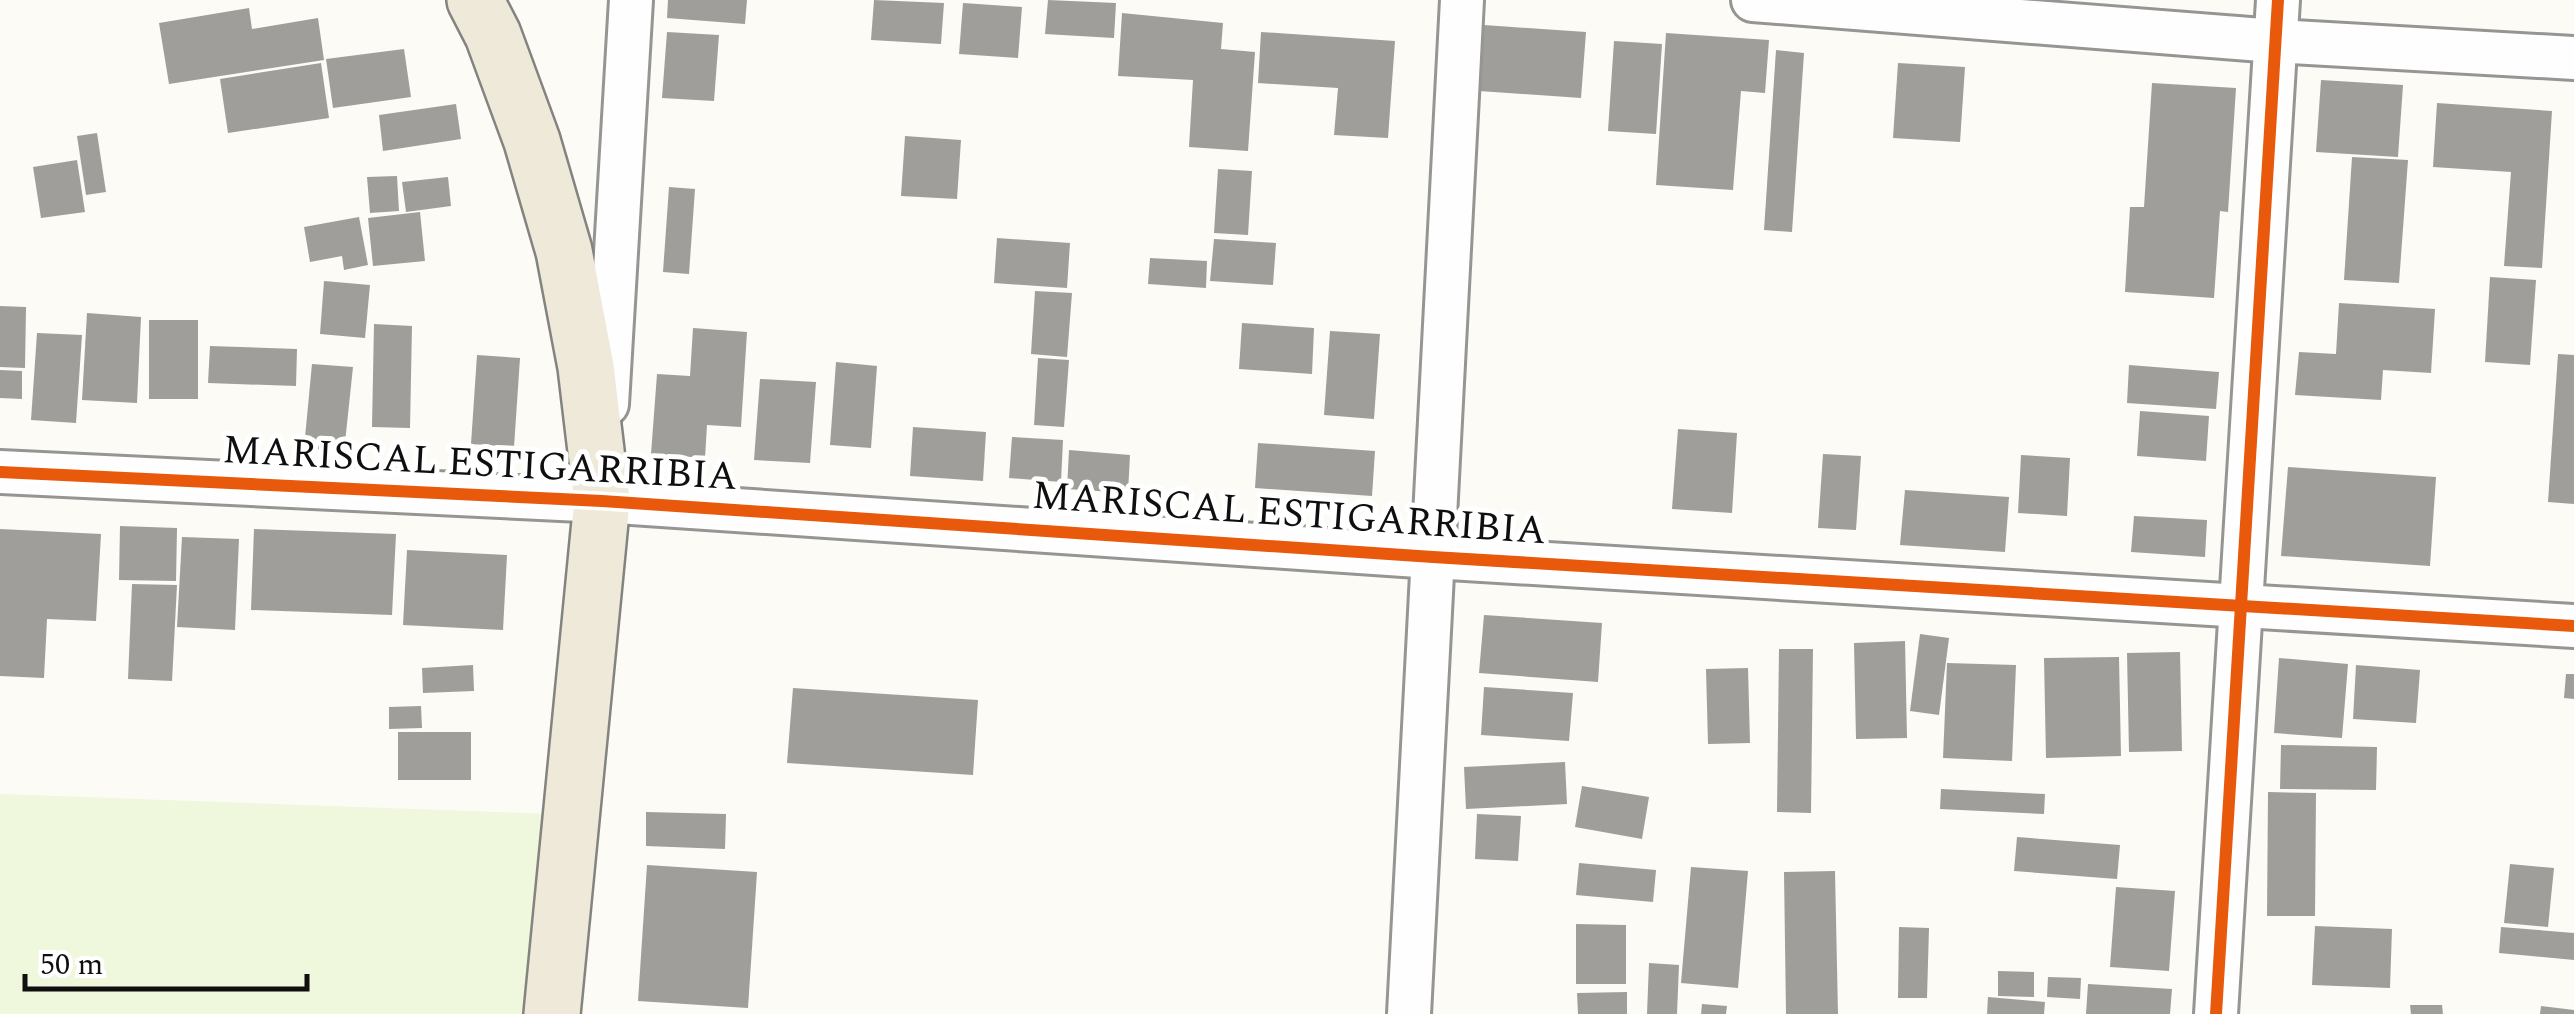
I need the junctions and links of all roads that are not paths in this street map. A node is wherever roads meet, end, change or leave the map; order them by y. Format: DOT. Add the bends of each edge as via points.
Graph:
graph roads {
  1 [pos="474,0"];
  2 [pos="630,0"];
  3 [pos="1462,0"];
  4 [pos="1753,0"];
  5 [pos="2277,21"];
  6 [pos="2574,58"];
  7 [pos="0,472"];
  8 [pos="602,502"];
  9 [pos="1433,557"];
  10 [pos="2241,606"];
  11 [pos="2574,626"];
  12 [pos="552,1014"];
  13 [pos="1409,1014"];
  14 [pos="2216,1014"];
  1 -- 8 [label="main road" via="532,141 564,252"];
  2 -- 8 [label="street"];
  3 -- 9 [label="street"];
  4 -- 5 [label="street"];
  5 -- 6 [label="street"];
  5 -- 10 [label="street"];
  7 -- 8 [label="street, MARISCAL ESTIGARRIBIA"];
  8 -- 9 [label="street, MARISCAL ESTIGARRIBIA"];
  8 -- 12 [label="main road"];
  9 -- 10 [label="street, MARISCAL ESTIGARRIBIA"];
  9 -- 13 [label="street"];
  10 -- 11 [label="street, MARISCAL ESTIGARRIBIA"];
  10 -- 14 [label="street"];
}
